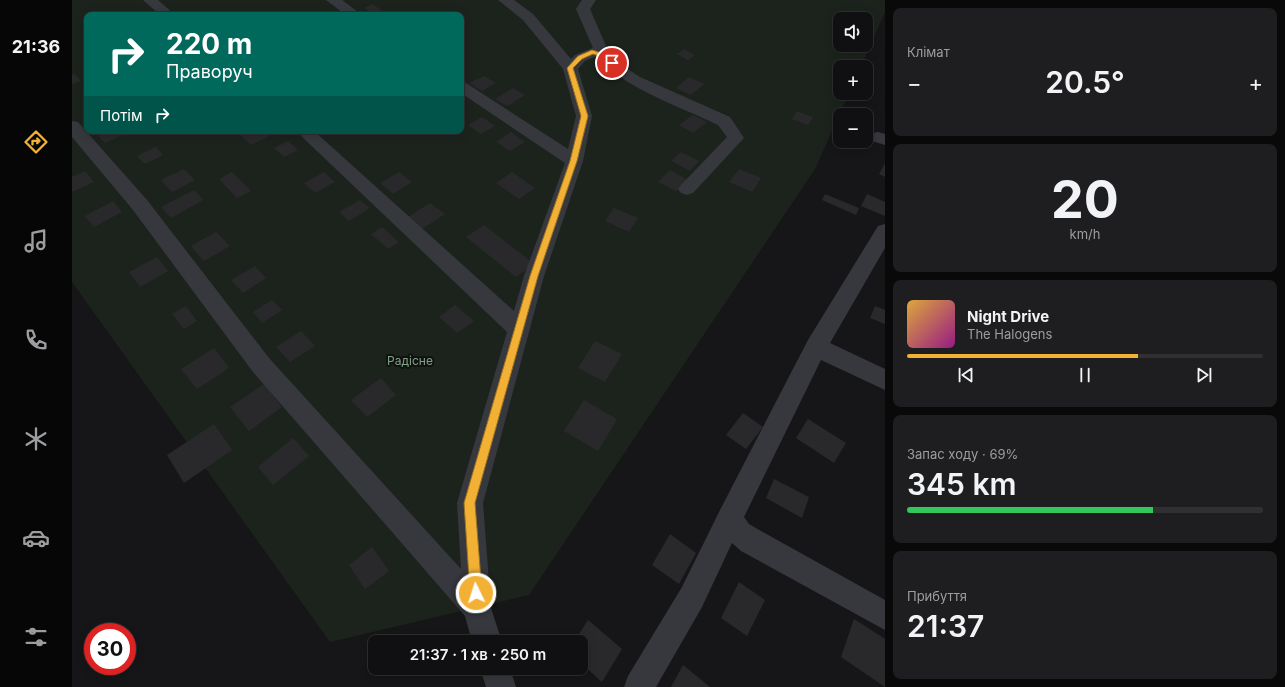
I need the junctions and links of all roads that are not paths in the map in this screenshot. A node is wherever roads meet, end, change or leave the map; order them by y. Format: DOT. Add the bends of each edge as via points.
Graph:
graph roads {
  1 [pos="150,0"];
  2 [pos="333,0"];
  3 [pos="505,0"];
  4 [pos="589,0"];
  5 [pos="164,12"];
  6 [pos="351,12"];
  7 [pos="603,55"];
  8 [pos="570,68"];
  9 [pos="464,88"];
  10 [pos="72,126"];
  11 [pos="307,134"];
  12 [pos="574,161"];
  13 [pos="687,189"];
  14 [pos="883,241"];
  15 [pos="519,329"];
  16 [pos="816,347"];
  17 [pos="885,380"];
  18 [pos="729,519"];
  19 [pos="477,608"];
  20 [pos="885,616"];
  21 [pos="485,635"];
  22 [pos="497,675"];
  23 [pos="500,687"];
  24 [pos="639,687"];
  1 -- 5 [label="street"];
  2 -- 6 [label="street"];
  3 -- 8 [label="street" via="528,17"];
  4 -- 7 [label="street" via="583,9"];
  7 -- 8 [label="street" via="592,52 580,58"];
  7 -- 13 [label="street" via="634,80 724,120 732,129 736,138"];
  8 -- 12 [label="street" via="584,116"];
  9 -- 12 [label="street"];
  10 -- 19 [label="street" via="140,205 261,366"];
  11 -- 15 [label="street"];
  12 -- 15 [label="street" via="534,276"];
  14 -- 16 [label="street"];
  15 -- 19 [label="street" via="470,503"];
  16 -- 17 [label="street"];
  16 -- 18 [label="street"];
  18 -- 20 [label="street" via="740,533 751,541"];
  18 -- 24 [label="street" via="692,597"];
  19 -- 21 [label="street"];
  22 -- 23 [label="street"];
}
